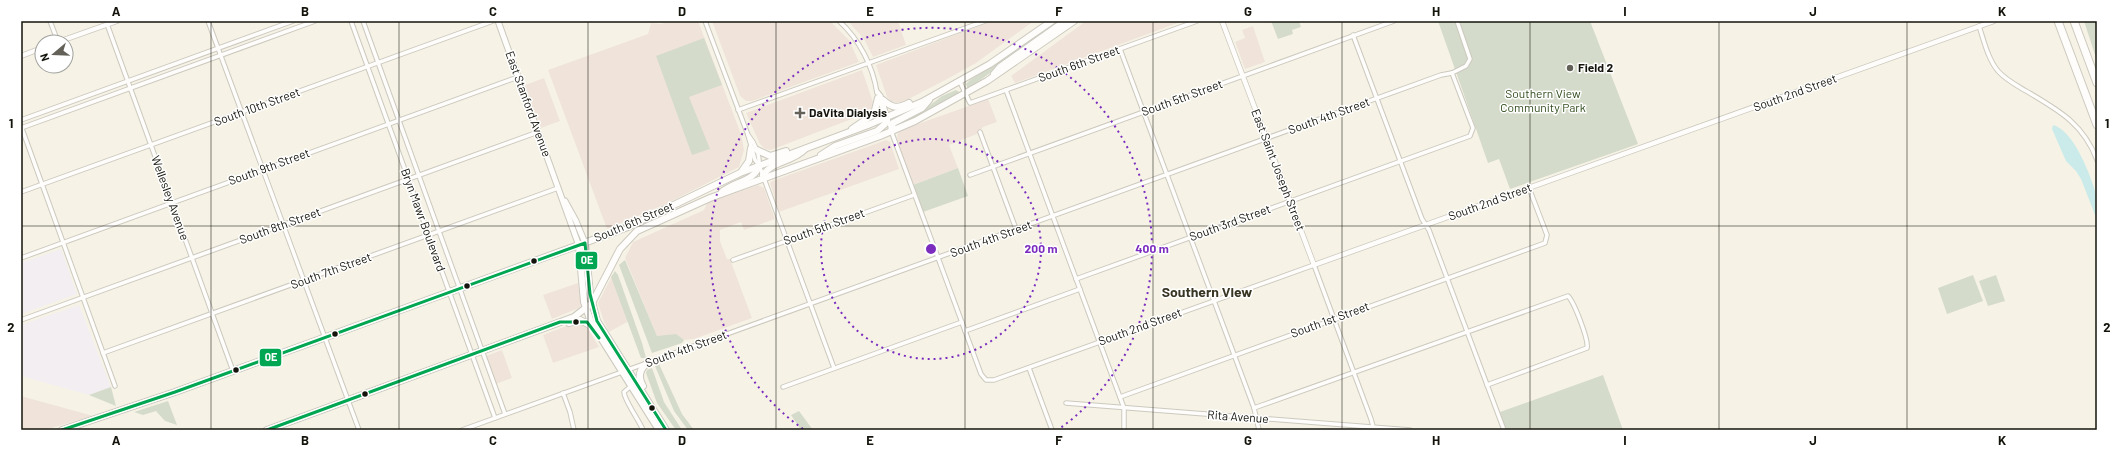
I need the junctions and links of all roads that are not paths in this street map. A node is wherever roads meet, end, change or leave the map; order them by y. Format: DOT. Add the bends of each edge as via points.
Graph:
graph roads {
  1 [pos="50,21"];
  2 [pos="116,21"];
  3 [pos="208,21"];
  4 [pos="293,21"];
  5 [pos="315,21"];
  6 [pos="351,21"];
  7 [pos="363,21"];
  8 [pos="493,21"];
  9 [pos="498,21"];
  10 [pos="705,21"];
  11 [pos="839,21"];
  12 [pos="985,21"];
  13 [pos="1046,21"];
  14 [pos="1052,21"];
  15 [pos="1065,21"];
  16 [pos="1074,21"];
  17 [pos="1197,21"];
  18 [pos="1222,21"];
  19 [pos="1394,21"];
  20 [pos="1457,21"];
  21 [pos="1977,21"];
  22 [pos="1994,21"];
  23 [pos="2058,21"];
  24 [pos="2074,21"];
  25 [pos="107,24"];
  26 [pos="1979,26"];
  27 [pos="55,34"];
  28 [pos="1354,35"];
  29 [pos="74,36"];
  30 [pos="1028,38"];
  31 [pos="218,48"];
  32 [pos="1120,49"];
  33 [pos="34,51"];
  34 [pos="21,56"];
  35 [pos="220,56"];
  36 [pos="377,62"];
  37 [pos="868,63"];
  38 [pos="367,66"];
  39 [pos="1452,73"];
  40 [pos="1242,75"];
  41 [pos="518,76"];
  42 [pos="128,81"];
  43 [pos="988,81"];
  44 [pos="960,82"];
  45 [pos="2097,83"];
  46 [pos="130,88"];
  47 [pos="1006,90"];
  48 [pos="966,94"];
  49 [pos="879,96"];
  50 [pos="932,97"];
  51 [pos="1377,98"];
  52 [pos="738,110"];
  53 [pos="241,112"];
  54 [pos="1143,112"];
  55 [pos="887,118"];
  56 [pos="21,120"];
  57 [pos="398,120"];
  58 [pos="388,124"];
  59 [pos="2097,125"];
  60 [pos="21,127"];
  61 [pos="891,131"];
  62 [pos="538,132"];
  63 [pos="980,132"];
  64 [pos="844,134"];
  65 [pos="748,135"];
  66 [pos="1266,139"];
  67 [pos="824,141"];
  68 [pos="151,145"];
  69 [pos="806,148"];
  70 [pos="754,149"];
  71 [pos="1029,153"];
  72 [pos="2097,160"];
  73 [pos="1400,161"];
  74 [pos="809,162"];
  75 [pos="759,165"];
  76 [pos="993,166"];
  77 [pos="262,170"];
  78 [pos="740,173"];
  79 [pos="1166,174"];
  80 [pos="970,175"];
  81 [pos="418,176"];
  82 [pos="763,177"];
  83 [pos="408,180"];
  84 [pos="42,185"];
  85 [pos="558,188"];
  86 [pos="1529,188"];
  87 [pos="21,192"];
  88 [pos="914,194"];
  89 [pos="720,195"];
  90 [pos="1290,202"];
  91 [pos="172,203"];
  92 [pos="1053,216"];
  93 [pos="282,225"];
  94 [pos="1425,225"];
  95 [pos="1016,229"];
  96 [pos="438,232"];
  97 [pos="428,235"];
  98 [pos="1190,238"];
  99 [pos="787,240"];
  100 [pos="63,243"];
  101 [pos="585,243"];
  102 [pos="578,246"];
  103 [pos="21,258"];
  104 [pos="192,258"];
  105 [pos="938,258"];
  106 [pos="733,260"];
  107 [pos="1314,265"];
  108 [pos="1447,278"];
  109 [pos="1076,279"];
  110 [pos="302,281"];
  111 [pos="459,288"];
  112 [pos="1080,289"];
  113 [pos="449,292"];
  114 [pos="83,298"];
  115 [pos="1214,301"];
  116 [pos="592,303"];
  117 [pos="810,304"];
  118 [pos="586,309"];
  119 [pos="212,314"];
  120 [pos="1333,319"];
  121 [pos="21,320"];
  122 [pos="560,322"];
  123 [pos="962,322"];
  124 [pos="593,328"];
  125 [pos="966,331"];
  126 [pos="1467,332"];
  127 [pos="324,337"];
  128 [pos="1099,342"];
  129 [pos="482,352"];
  130 [pos="103,354"];
  131 [pos="472,355"];
  132 [pos="1234,355"];
  133 [pos="649,362"];
  134 [pos="834,368"];
  135 [pos="1028,368"];
  136 [pos="628,369"];
  137 [pos="233,371"];
  138 [pos="621,372"];
  139 [pos="1354,372"];
  140 [pos="1487,385"];
  141 [pos="115,386"];
  142 [pos="631,386"];
  143 [pos="783,387"];
  144 [pos="563,394"];
  145 [pos="1120,397"];
  146 [pos="348,400"];
  147 [pos="1066,404"];
  148 [pos="1124,408"];
  149 [pos="1254,408"];
  150 [pos="505,414"];
  151 [pos="656,414"];
  152 [pos="495,418"];
  153 [pos="1257,418"];
  154 [pos="1374,428"];
  155 [pos="71,429"];
  156 [pos="62,430"];
  157 [pos="267,430"];
  158 [pos="359,430"];
  159 [pos="462,430"];
  160 [pos="574,430"];
  161 [pos="643,430"];
  162 [pos="659,430"];
  163 [pos="666,430"];
  164 [pos="1052,430"];
  165 [pos="1124,430"];
  166 [pos="1258,430"];
  167 [pos="1410,430"];
  168 [pos="1504,430"];
  1 -- 27 [label="street"];
  2 -- 25 [label="street"];
  3 -- 31 [label="street"];
  4 -- 31 [label="street"];
  5 -- 35 [label="street"];
  6 -- 38 [label="street, Bryn Mawr Boulevard"];
  7 -- 36 [label="street, Bryn Mawr Boulevard"];
  8 -- 36 [label="street, South 10th Street"];
  9 -- 41 [label="main road, East Stanford Avenue"];
  10 -- 52 [label="street"];
  11 -- 37 [label="street" via="857,41"];
  12 -- 37 [label="street"];
  13 -- 30 [label="main road"];
  14 -- 30 [label="main road"];
  15 -- 43 [label="main road" via="1000,67"];
  16 -- 43 [label="main road"];
  17 -- 32 [label="street, South 6th Street"];
  18 -- 40 [label="street, East Saint Joseph Street"];
  19 -- 28 [label="street, South 5th Street"];
  20 -- 39 [label="street, South 4th Street" via="1470,59 1466,66"];
  21 -- 26 [label="street"];
  22 -- 26 [label="street, South 2nd Street"];
  23 -- 59 [label="highway"];
  24 -- 45 [label="highway"];
  25 -- 29 [label="street"];
  25 -- 42 [label="street, Wellesley Avenue"];
  26 -- 72 [label="street" via="1990,59 1999,72 2012,83 2072,120 2086,136"];
  26 -- 86 [label="street, South 2nd Street"];
  28 -- 40 [label="street, South 5th Street"];
  28 -- 51 [label="street"];
  30 -- 44 [label="main road, South 6th Street"];
  31 -- 35 [label="street"];
  31 -- 42 [label="street"];
  32 -- 47 [label="street, South 6th Street"];
  32 -- 54 [label="street"];
  33 -- 34 [label="street"];
  35 -- 46 [label="street"];
  35 -- 53 [label="street"];
  36 -- 38 [label="street, South 10th Street"];
  36 -- 57 [label="street, Bryn Mawr Boulevard"];
  37 -- 49 [label="street"];
  37 -- 52 [label="street"];
  38 -- 53 [label="street, South 10th Street"];
  38 -- 58 [label="street, Bryn Mawr Boulevard"];
  39 -- 51 [label="street, South 4th Street"];
  39 -- 73 [label="street, South 3rd Street" via="1473,133"];
  40 -- 54 [label="street, South 5th Street"];
  40 -- 66 [label="street, East Saint Joseph Street"];
  41 -- 57 [label="street, South 9th Street"];
  41 -- 62 [label="main road, East Stanford Avenue"];
  42 -- 46 [label="street, Wellesley Avenue"];
  42 -- 56 [label="street"];
  43 -- 48 [label="main road"];
  44 -- 48 [label="street"];
  44 -- 50 [label="main road, South 6th Street"];
  46 -- 60 [label="street"];
  46 -- 68 [label="street, Wellesley Avenue"];
  47 -- 48 [label="street, South 6th Street" via="970,103"];
  47 -- 71 [label="street"];
  48 -- 61 [label="main road, South 6th Street"];
  49 -- 50 [label="main road" via="897,108 924,97"];
  49 -- 55 [label="street"];
  49 -- 64 [label="main road" via="871,118"];
  50 -- 55 [label="main road, South 6th Street"];
  50 -- 61 [label="main road" via="922,108 893,123"];
  51 -- 66 [label="street, South 4th Street"];
  51 -- 73 [label="street"];
  52 -- 65 [label="street"];
  53 -- 68 [label="street, South 10th Street"];
  53 -- 77 [label="street"];
  54 -- 71 [label="street, South 5th Street"];
  54 -- 79 [label="street"];
  55 -- 61 [label="street"];
  55 -- 64 [label="main road, South 6th Street"];
  55 -- 74 [label="main road" via="885,124 877,131 835,146"];
  57 -- 58 [label="street, South 9th Street"];
  57 -- 81 [label="street, Bryn Mawr Boulevard"];
  58 -- 77 [label="street, South 9th Street"];
  58 -- 83 [label="street, Bryn Mawr Boulevard"];
  60 -- 84 [label="street"];
  61 -- 74 [label="main road, South 6th Street"];
  61 -- 88 [label="street"];
  62 -- 81 [label="street, South 8th Street"];
  62 -- 85 [label="main road, East Stanford Avenue"];
  63 -- 76 [label="street"];
  64 -- 67 [label="main road, South 6th Street"];
  65 -- 70 [label="street"];
  65 -- 70 [label="street"];
  66 -- 79 [label="street, South 4th Street"];
  66 -- 90 [label="street, East Saint Joseph Street"];
  67 -- 69 [label="main road, South 6th Street"];
  67 -- 70 [label="main road" via="811,142 770,156"];
  68 -- 84 [label="street, South 10th Street"];
  68 -- 91 [label="street, Wellesley Avenue"];
  69 -- 75 [label="main road, South 6th Street"];
  69 -- 82 [label="main road" via="800,154 770,167"];
  70 -- 75 [label="street"];
  70 -- 75 [label="street" via="760,158"];
  70 -- 78 [label="main road"];
  71 -- 76 [label="street, South 5th Street"];
  71 -- 92 [label="street"];
  73 -- 90 [label="street, South 3rd Street"];
  73 -- 94 [label="street"];
  74 -- 82 [label="main road, South 6th Street"];
  75 -- 78 [label="main road, South 6th Street"];
  75 -- 82 [label="street"];
  75 -- 89 [label="main road" via="754,175 734,183"];
  76 -- 80 [label="street, South 5th Street"];
  76 -- 95 [label="street"];
  77 -- 91 [label="street, South 9th Street"];
  77 -- 93 [label="street"];
  78 -- 101 [label="main road, South 6th Street" via="628,227"];
  79 -- 92 [label="street, South 4th Street"];
  79 -- 98 [label="street"];
  81 -- 83 [label="street, South 8th Street"];
  81 -- 96 [label="street, Bryn Mawr Boulevard"];
  82 -- 89 [label="main road, South 6th Street"];
  82 -- 99 [label="street"];
  83 -- 93 [label="street, South 8th Street"];
  83 -- 97 [label="street, Bryn Mawr Boulevard"];
  84 -- 87 [label="street, South 10th Street"];
  84 -- 100 [label="street"];
  85 -- 96 [label="street, South 7th Street"];
  85 -- 101 [label="main road, East Stanford Avenue"];
  85 -- 102 [label="main road, East Stanford Avenue"];
  86 -- 94 [label="street, South 2nd Street"];
  86 -- 108 [label="street, South 1st Street" via="1547,235 1546,241"];
  88 -- 99 [label="street, South 5th Street"];
  88 -- 105 [label="street"];
  89 -- 116 [label="main road, South 6th Street" via="637,231 625,242"];
  90 -- 98 [label="street, South 3rd Street"];
  90 -- 107 [label="street, East Saint Joseph Street"];
  91 -- 100 [label="street, South 9th Street"];
  91 -- 104 [label="street, Wellesley Avenue"];
  92 -- 95 [label="street, South 4th Street"];
  92 -- 109 [label="street"];
  93 -- 104 [label="street, South 8th Street"];
  93 -- 110 [label="street"];
  94 -- 107 [label="street, South 2nd Street"];
  94 -- 108 [label="street"];
  95 -- 105 [label="street, South 4th Street"];
  96 -- 97 [label="street, South 7th Street"];
  96 -- 111 [label="street, Bryn Mawr Boulevard"];
  97 -- 110 [label="street, South 7th Street"];
  97 -- 113 [label="street, Bryn Mawr Boulevard"];
  98 -- 109 [label="street, South 3rd Street"];
  98 -- 115 [label="street"];
  99 -- 106 [label="street, South 5th Street"];
  99 -- 117 [label="street"];
  100 -- 103 [label="street, South 9th Street"];
  100 -- 114 [label="street"];
  101 -- 102 [label="main road, South 6th Street"];
  101 -- 116 [label="main road, East Stanford Avenue"];
  102 -- 111 [label="main road, South 6th Street"];
  102 -- 118 [label="main road, East Stanford Avenue"];
  104 -- 114 [label="street, South 8th Street"];
  104 -- 119 [label="street, Wellesley Avenue"];
  105 -- 117 [label="street, South 4th Street"];
  105 -- 123 [label="street"];
  107 -- 115 [label="street, South 2nd Street"];
  107 -- 120 [label="street, East Saint Joseph Street"];
  108 -- 120 [label="street, South 1st Street"];
  108 -- 126 [label="street"];
  109 -- 112 [label="street"];
  110 -- 119 [label="street, South 7th Street"];
  110 -- 127 [label="street"];
  111 -- 113 [label="main road, South 6th Street"];
  111 -- 129 [label="street, Bryn Mawr Boulevard"];
  112 -- 125 [label="street"];
  112 -- 128 [label="street"];
  113 -- 127 [label="main road, South 6th Street"];
  113 -- 131 [label="street, Bryn Mawr Boulevard"];
  114 -- 121 [label="street, South 8th Street"];
  114 -- 130 [label="street"];
  115 -- 128 [label="street, South 2nd Street"];
  115 -- 132 [label="street"];
  116 -- 118 [label="main road"];
  116 -- 136 [label="main road, East Stanford Avenue" via="601,328"];
  117 -- 133 [label="street, South 4th Street"];
  117 -- 134 [label="street"];
  118 -- 122 [label="main road"];
  118 -- 124 [label="main road, East Stanford Avenue"];
  119 -- 130 [label="street, South 7th Street"];
  119 -- 137 [label="street, Wellesley Avenue"];
  120 -- 132 [label="street, South 1st Street"];
  120 -- 139 [label="street, East Saint Joseph Street"];
  122 -- 124 [label="main road" via="571,323 580,320"];
  122 -- 129 [label="main road"];
  123 -- 125 [label="street"];
  123 -- 134 [label="street"];
  124 -- 138 [label="main road, East Stanford Avenue"];
  125 -- 135 [label="street, South 2nd Street" via="981,374 986,380 994,380"];
  126 -- 139 [label="street"];
  126 -- 140 [label="street"];
  126 -- 140 [label="street" via="1568,296 1586,336 1588,348"];
  127 -- 137 [label="main road, South 6th Street"];
  127 -- 146 [label="street"];
  128 -- 135 [label="street, South 2nd Street"];
  128 -- 145 [label="street"];
  129 -- 131 [label="main road"];
  129 -- 150 [label="street, Bryn Mawr Boulevard"];
  130 -- 141 [label="street"];
  131 -- 146 [label="main road"];
  131 -- 152 [label="street, Bryn Mawr Boulevard"];
  132 -- 145 [label="street, South 1st Street"];
  132 -- 149 [label="street"];
  133 -- 136 [label="street, South 4th Street"];
  133 -- 151 [label="main road" via="642,368 640,378 656,407"];
  134 -- 143 [label="street"];
  135 -- 164 [label="street"];
  136 -- 138 [label="street, South 4th Street"];
  136 -- 151 [label="main road, East Stanford Avenue"];
  137 -- 155 [label="main road, South 6th Street"];
  138 -- 142 [label="main road, East Stanford Avenue"];
  138 -- 144 [label="street, South 4th Street"];
  139 -- 149 [label="street"];
  139 -- 154 [label="street, East Saint Joseph Street"];
  140 -- 168 [label="street"];
  142 -- 161 [label="street" via="624,392 624,396"];
  142 -- 162 [label="main road, East Stanford Avenue"];
  144 -- 150 [label="street, South 4th Street"];
  144 -- 160 [label="street"];
  145 -- 148 [label="street"];
  146 -- 157 [label="main road"];
  146 -- 158 [label="street"];
  147 -- 148 [label="street, Rita Avenue"];
  148 -- 153 [label="street, Rita Avenue"];
  148 -- 165 [label="street"];
  149 -- 153 [label="street"];
  150 -- 152 [label="street, South 4th Street"];
  151 -- 163 [label="main road, East Stanford Avenue"];
  152 -- 159 [label="street, South 4th Street"];
  153 -- 154 [label="street, Rita Avenue"];
  153 -- 166 [label="street"];
  154 -- 167 [label="street, Rita Avenue"];
  155 -- 156 [label="main road, South 6th Street"];
}
